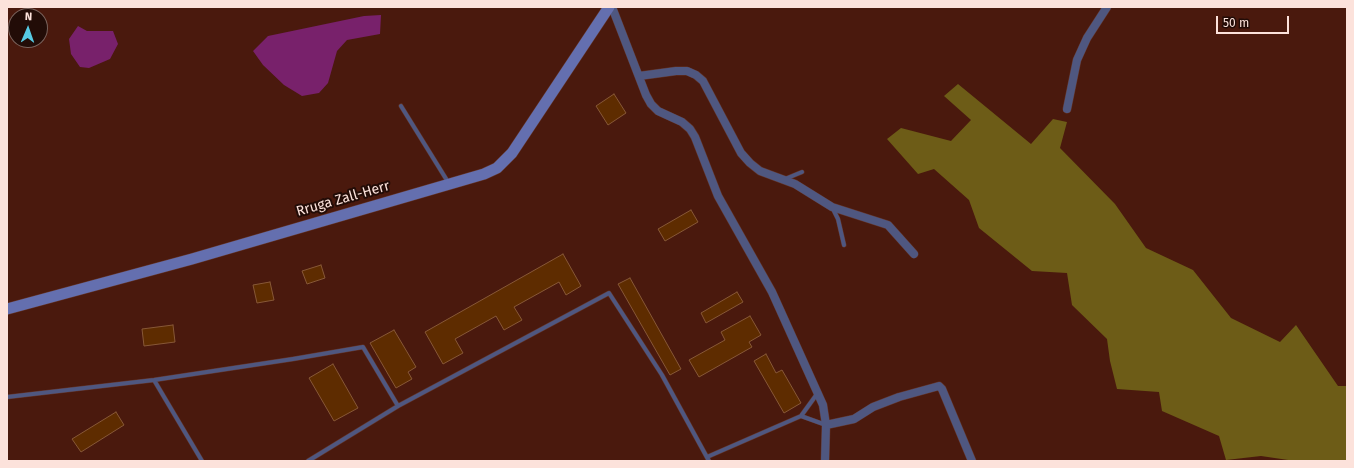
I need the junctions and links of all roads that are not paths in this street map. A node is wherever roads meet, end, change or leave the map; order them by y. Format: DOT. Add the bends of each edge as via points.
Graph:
graph roads {
  1 [pos="611,7"];
  2 [pos="1107,7"];
  3 [pos="639,76"];
  4 [pos="401,106"];
  5 [pos="1067,109"];
  6 [pos="802,172"];
  7 [pos="785,179"];
  8 [pos="450,184"];
  9 [pos="832,207"];
  10 [pos="844,245"];
  11 [pos="914,254"];
  12 [pos="7,309"];
  13 [pos="154,380"];
  14 [pos="818,393"];
  15 [pos="7,397"];
  16 [pos="398,406"];
  17 [pos="801,416"];
  18 [pos="826,425"];
  19 [pos="708,459"];
  20 [pos="202,461"];
  21 [pos="308,461"];
  22 [pos="825,461"];
  23 [pos="972,461"];
  1 -- 3 [label="street"];
  1 -- 8 [label="main road, Rruga Zall-Herr" via="505,161 484,174"];
  2 -- 5 [label="street" via="1087,38 1077,60"];
  3 -- 7 [label="street" via="676,71 687,71 696,75 703,81 750,164 760,171"];
  3 -- 14 [label="street" via="651,104 658,111 682,122 695,137 718,196 772,292"];
  4 -- 8 [label="lane"];
  6 -- 7 [label="lane"];
  7 -- 9 [label="street"];
  8 -- 12 [label="main road, Rruga Zall-Herr" via="199,257"];
  9 -- 10 [label="lane" via="838,219"];
  9 -- 11 [label="street" via="888,226"];
  13 -- 15 [label="lane"];
  13 -- 16 [label="lane" via="362,346"];
  13 -- 20 [label="lane"];
  14 -- 17 [label="lane"];
  14 -- 18 [label="street" via="826,414"];
  16 -- 19 [label="lane" via="609,293 662,375"];
  16 -- 21 [label="lane"];
  17 -- 18 [label="lane"];
  17 -- 19 [label="lane"];
  18 -- 22 [label="street"];
  18 -- 23 [label="street" via="854,419 899,397 939,386"];
}
